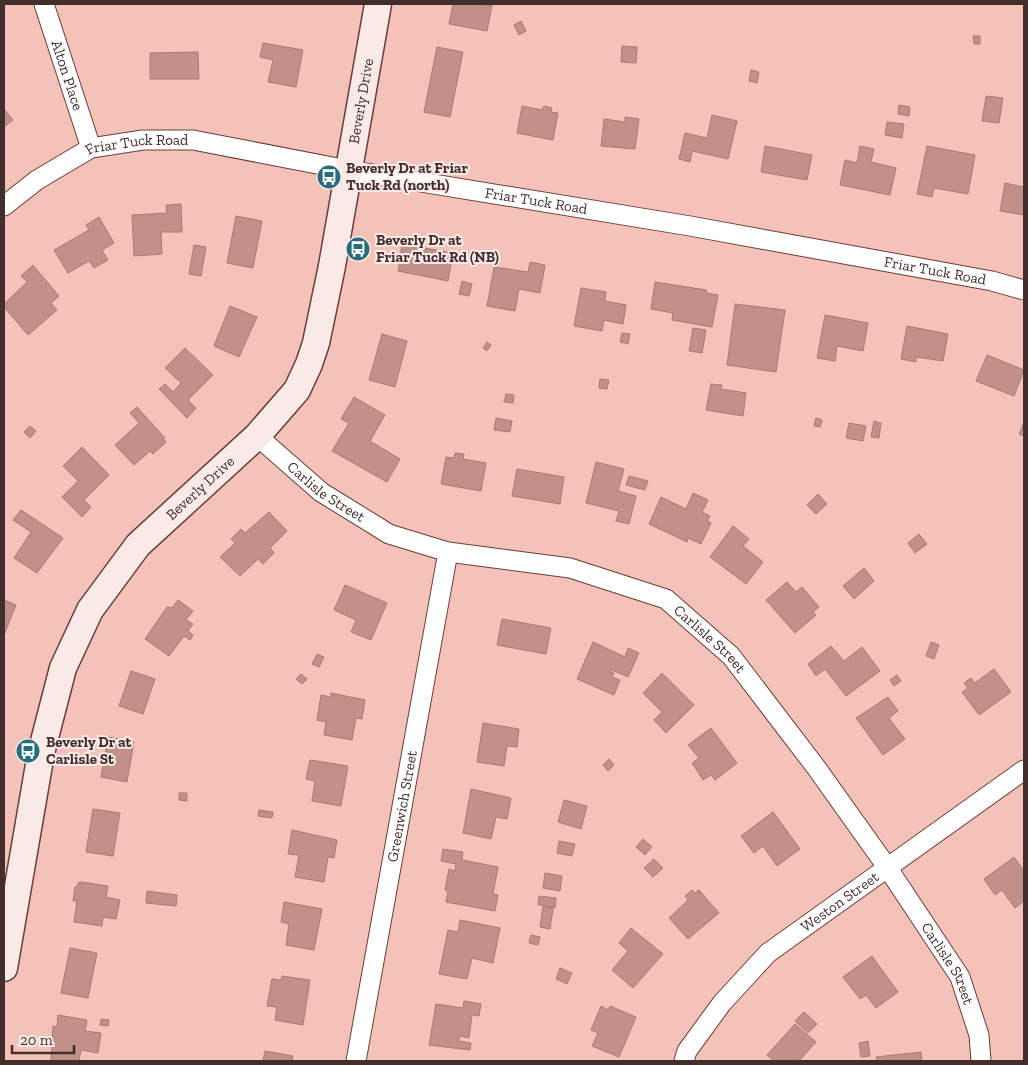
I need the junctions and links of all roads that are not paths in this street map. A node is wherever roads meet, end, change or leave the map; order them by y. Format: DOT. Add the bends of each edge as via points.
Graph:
graph roads {
  1 [pos="44,4"];
  2 [pos="378,4"];
  3 [pos="91,148"];
  4 [pos="348,170"];
  5 [pos="4,206"];
  6 [pos="1024,290"];
  7 [pos="257,436"];
  8 [pos="448,552"];
  9 [pos="1024,770"];
  10 [pos="887,867"];
  11 [pos="4,968"];
  12 [pos="356,1061"];
  13 [pos="684,1061"];
  14 [pos="981,1061"];
  1 -- 3 [label="street, Alton Place"];
  2 -- 4 [label="street, Beverly Drive"];
  3 -- 4 [label="street, Friar Tuck Road" via="143,140 193,140"];
  3 -- 5 [label="street, Friar Tuck Road" via="37,180"];
  4 -- 6 [label="street, Friar Tuck Road" via="690,226 992,280"];
  4 -- 7 [label="street, Beverly Drive" via="316,343 297,390"];
  7 -- 8 [label="street, Carlisle Street" via="329,498 389,534"];
  7 -- 11 [label="street, Beverly Drive" via="138,545 90,610 63,668 41,753"];
  8 -- 10 [label="street, Carlisle Street" via="570,568 666,599 731,656"];
  8 -- 12 [label="street, Greenwich Street"];
  9 -- 10 [label="street, Weston Street"];
  10 -- 13 [label="street, Weston Street" via="768,953 722,1003 687,1050"];
  10 -- 14 [label="street, Carlisle Street" via="960,977 980,1035"];
}
